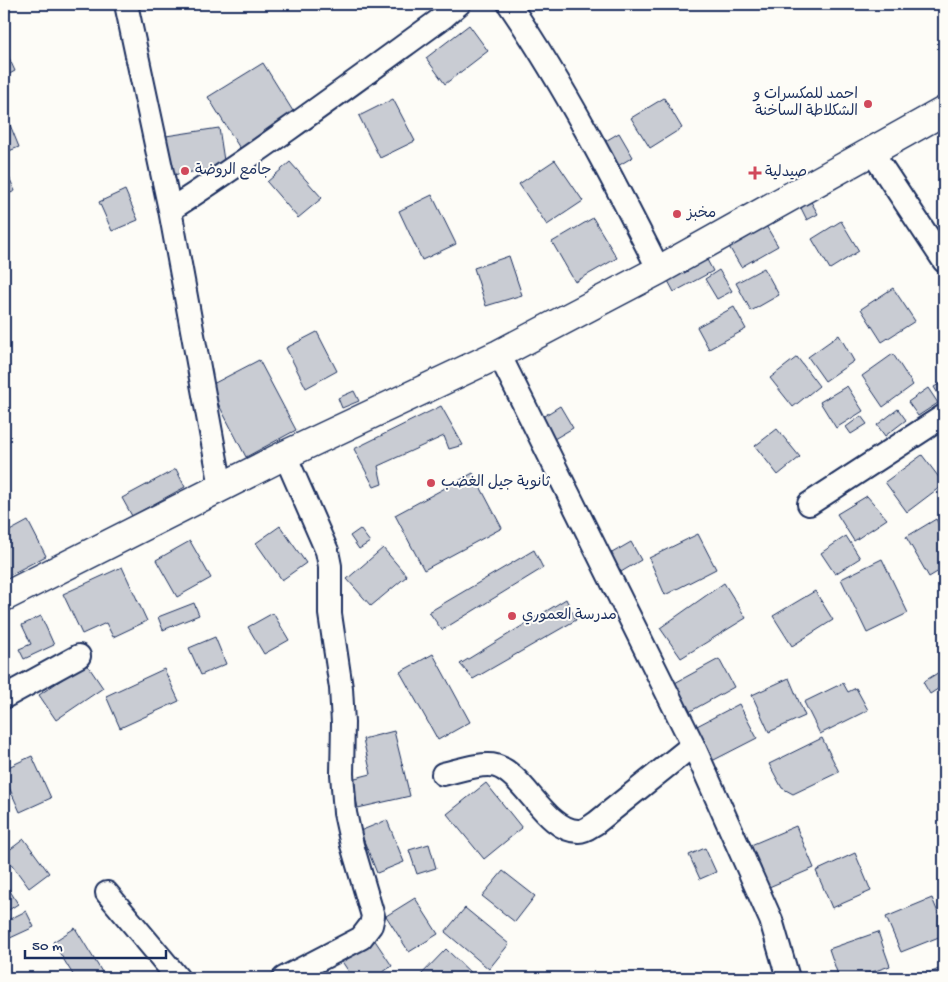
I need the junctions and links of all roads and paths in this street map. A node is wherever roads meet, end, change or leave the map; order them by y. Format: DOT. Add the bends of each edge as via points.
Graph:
graph roads {
  1 [pos="126,4"];
  2 [pos="509,4"];
  3 [pos="447,8"];
  4 [pos="944,112"];
  5 [pos="872,152"];
  6 [pos="170,210"];
  7 [pos="944,261"];
  8 [pos="659,270"];
  9 [pos="499,354"];
  10 [pos="944,416"];
  11 [pos="285,455"];
  12 [pos="221,487"];
  13 [pos="809,504"];
  14 [pos="4,597"];
  15 [pos="79,656"];
  16 [pos="4,697"];
  17 [pos="692,745"];
  18 [pos="443,774"];
  19 [pos="107,893"];
  20 [pos="178,978"];
  21 [pos="284,978"];
  22 [pos="788,978"];
  1 -- 6 [label="street"];
  2 -- 8 [label="street" via="587,132"];
  3 -- 6 [label="street" via="327,102"];
  4 -- 5 [label="main road"];
  5 -- 7 [label="street"];
  5 -- 8 [label="main road"];
  6 -- 12 [label="street"];
  8 -- 9 [label="main road"];
  9 -- 11 [label="main road"];
  9 -- 17 [label="street"];
  10 -- 13 [label="street"];
  11 -- 12 [label="main road"];
  11 -- 21 [label="street" via="327,551 330,566 330,614 341,688 345,812 373,910 373,920 360,938"];
  12 -- 14 [label="main road"];
  15 -- 16 [label="street"];
  17 -- 18 [label="street" via="596,823 579,831 552,819 511,776 497,766 482,765"];
  17 -- 22 [label="street" via="770,920"];
  19 -- 20 [label="street"];
}
